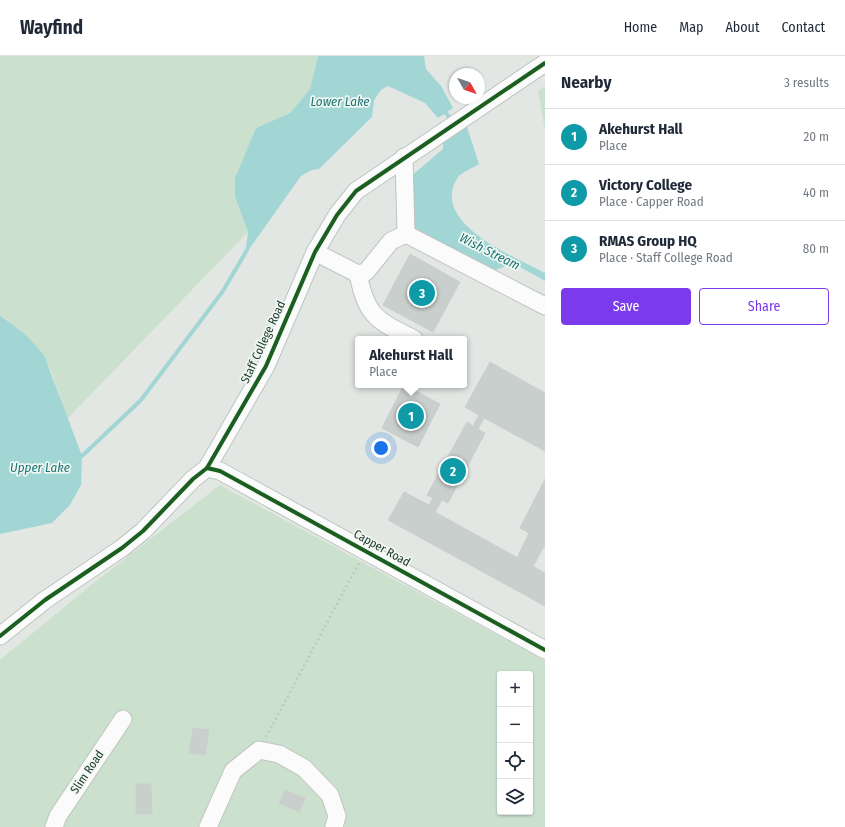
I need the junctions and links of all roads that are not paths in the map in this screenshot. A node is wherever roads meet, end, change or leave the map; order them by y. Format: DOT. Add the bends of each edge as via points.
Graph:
graph roads {
  1 [pos="545,63"];
  2 [pos="404,157"];
  3 [pos="406,234"];
  4 [pos="315,252"];
  5 [pos="358,274"];
  6 [pos="545,306"];
  7 [pos="408,336"];
  8 [pos="207,468"];
  9 [pos="0,636"];
  10 [pos="545,650"];
  11 [pos="123,719"];
  12 [pos="54,827"];
  13 [pos="208,827"];
  14 [pos="334,827"];
  1 -- 2 [label="street, Staff College Road"];
  2 -- 3 [label="street"];
  2 -- 4 [label="street, Staff College Road" via="356,191 337,215"];
  3 -- 5 [label="street" via="390,241 366,272"];
  3 -- 6 [label="street"];
  4 -- 5 [label="street"];
  4 -- 8 [label="street, Staff College Road" via="266,366"];
  5 -- 7 [label="street" via="363,298 370,312 390,327"];
  8 -- 9 [label="street, Staff College Road" via="143,531 45,600"];
  8 -- 10 [label="street, Capper Road" via="220,471"];
  11 -- 12 [label="street, Slim Road" via="58,816"];
  13 -- 14 [label="street" via="233,771 259,750 279,754 304,768 330,796 337,816"];
}
